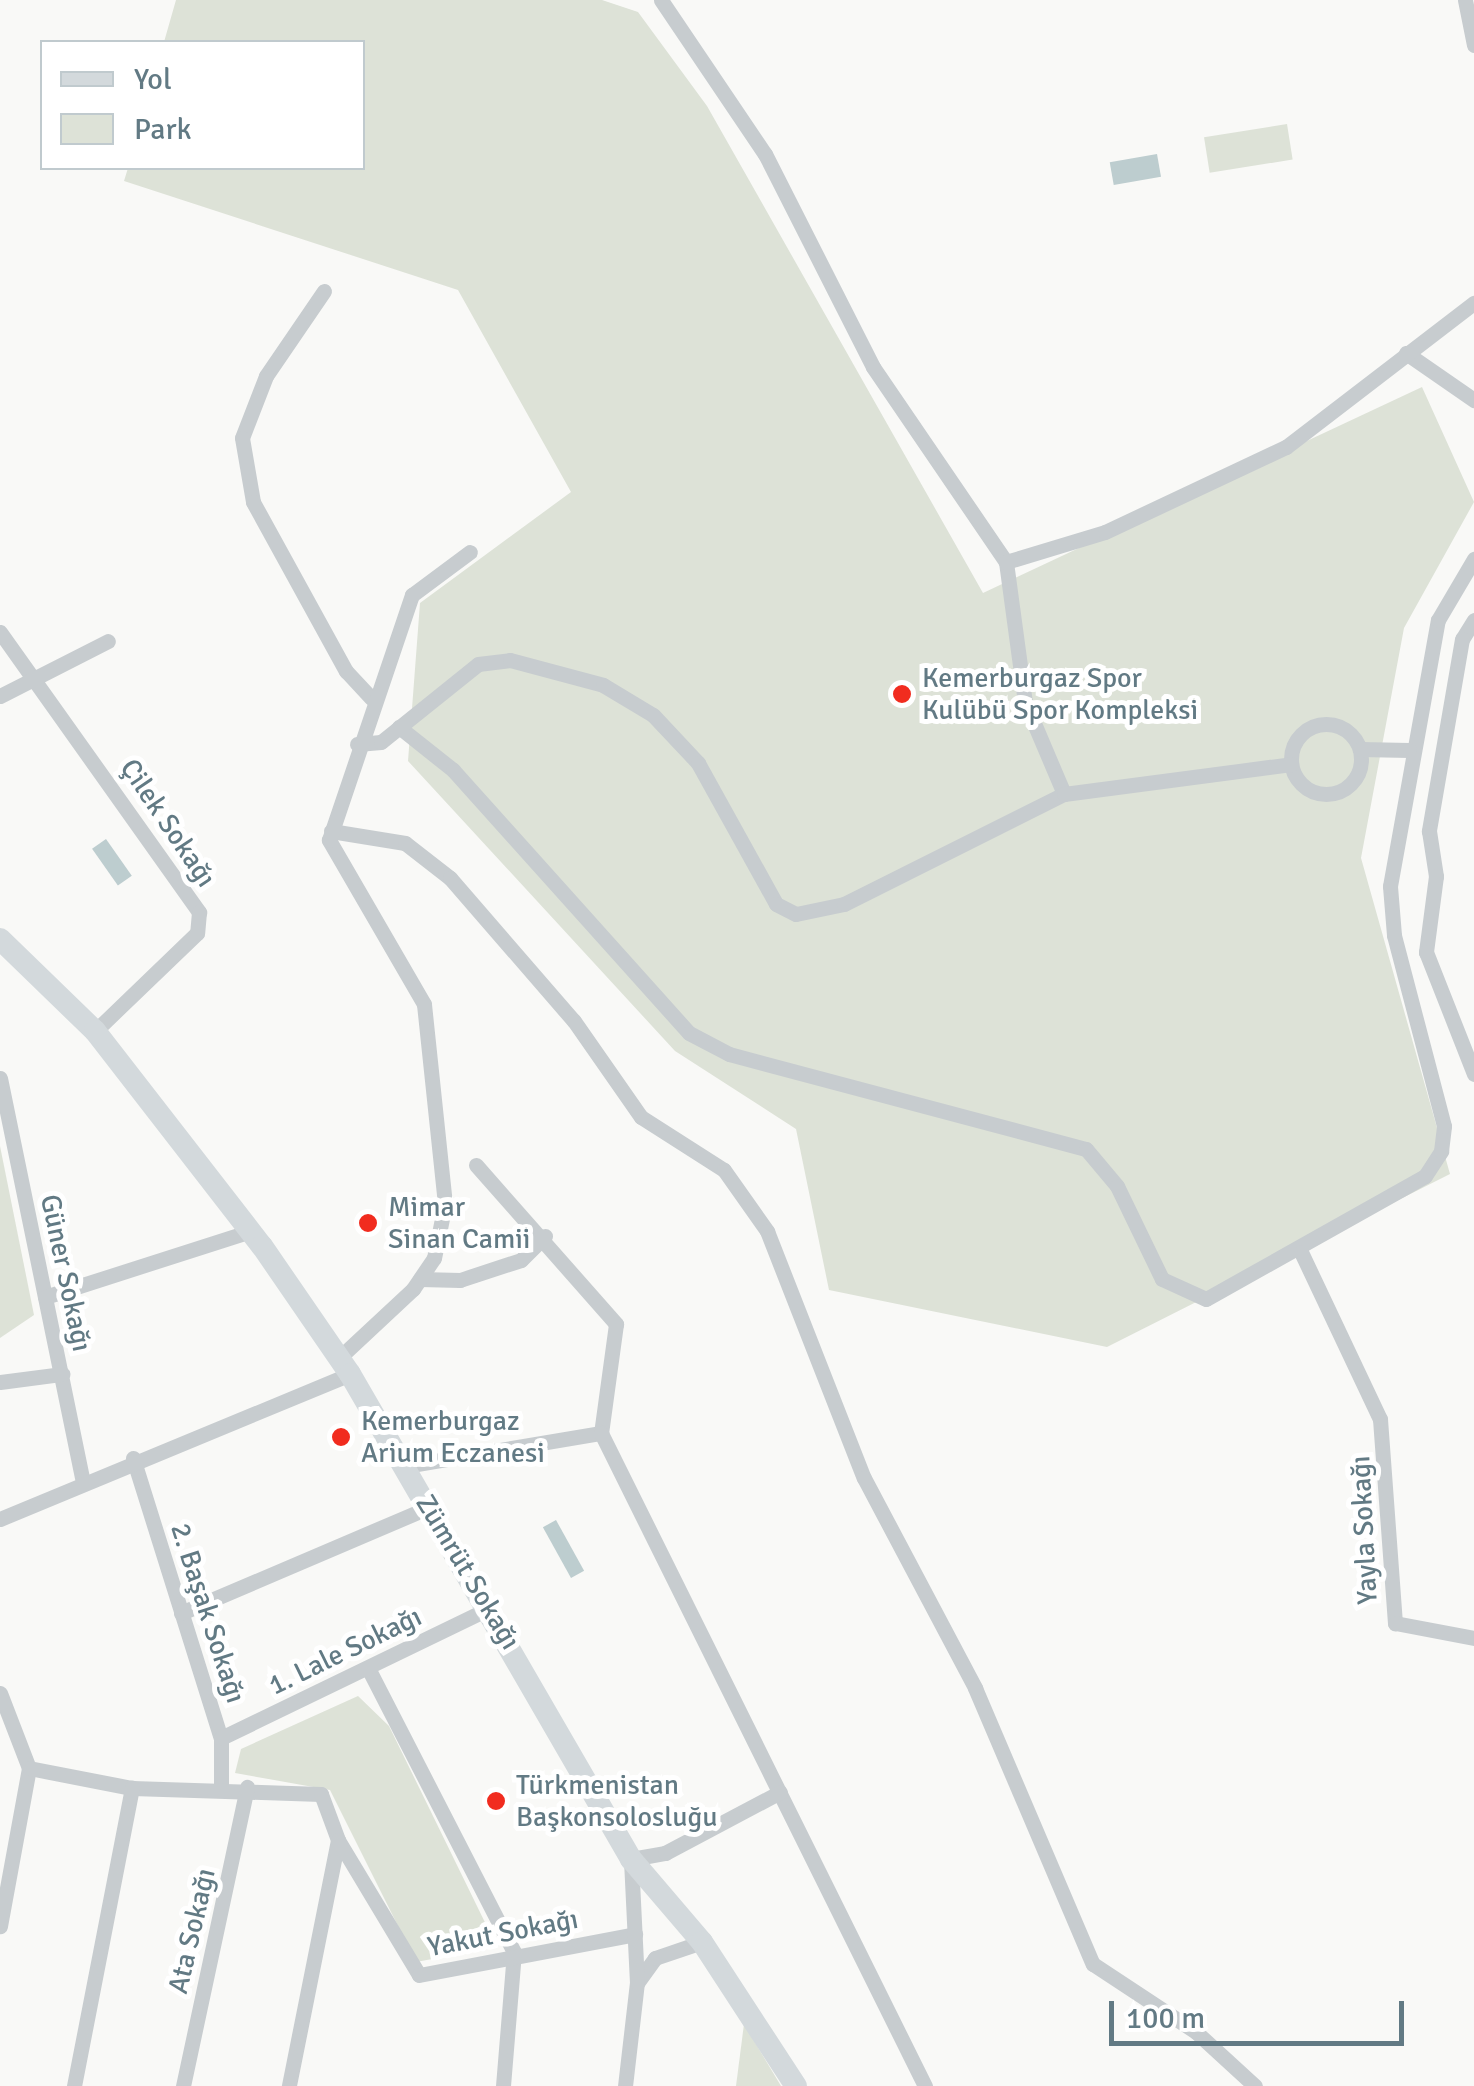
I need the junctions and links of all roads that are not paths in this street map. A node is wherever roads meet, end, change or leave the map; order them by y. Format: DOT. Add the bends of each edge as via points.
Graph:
graph roads {
  1 [pos="660,0"];
  2 [pos="1465,0"];
  3 [pos="1474,44"];
  4 [pos="324,291"];
  5 [pos="1474,303"];
  6 [pos="1406,353"];
  7 [pos="1474,400"];
  8 [pos="470,552"];
  9 [pos="1474,559"];
  10 [pos="1006,562"];
  11 [pos="1474,620"];
  12 [pos="0,632"];
  13 [pos="108,641"];
  14 [pos="35,679"];
  15 [pos="0,696"];
  16 [pos="371,698"];
  17 [pos="398,727"];
  18 [pos="357,744"];
  19 [pos="1360,748"];
  20 [pos="1409,750"];
  21 [pos="1291,764"];
  22 [pos="1064,794"];
  23 [pos="331,831"];
  24 [pos="1,944"];
  25 [pos="95,1030"];
  26 [pos="1474,1074"];
  27 [pos="0,1078"];
  28 [pos="476,1165"];
  29 [pos="250,1230"];
  30 [pos="546,1236"];
  31 [pos="1300,1252"];
  32 [pos="420,1279"];
  33 [pos="45,1297"];
  34 [pos="344,1366"];
  35 [pos="62,1374"];
  36 [pos="0,1382"];
  37 [pos="602,1433"];
  38 [pos="132,1458"];
  39 [pos="405,1466"];
  40 [pos="82,1478"];
  41 [pos="430,1507"];
  42 [pos="0,1519"];
  43 [pos="490,1608"];
  44 [pos="182,1613"];
  45 [pos="1474,1638"];
  46 [pos="368,1668"];
  47 [pos="0,1693"];
  48 [pos="221,1738"];
  49 [pos="29,1768"];
  50 [pos="221,1785"];
  51 [pos="247,1787"];
  52 [pos="132,1788"];
  53 [pos="780,1792"];
  54 [pos="338,1840"];
  55 [pos="631,1860"];
  56 [pos="6,1878"];
  57 [pos="0,1926"];
  58 [pos="635,1934"];
  59 [pos="702,1942"];
  60 [pos="514,1952"];
  61 [pos="637,1982"];
  62 [pos="74,2086"];
  63 [pos="182,2086"];
  64 [pos="289,2086"];
  65 [pos="504,2086"];
  66 [pos="625,2086"];
  67 [pos="796,2086"];
  68 [pos="925,2086"];
  69 [pos="1255,2086"];
  1 -- 10 [label="street" via="765,154 873,366"];
  2 -- 3 [label="street"];
  4 -- 16 [label="street" via="266,376 242,438 253,502 346,671"];
  5 -- 6 [label="street"];
  6 -- 7 [label="street"];
  6 -- 10 [label="street" via="1245,469 1105,532"];
  8 -- 16 [label="street" via="416,588"];
  9 -- 20 [label="street" via="1444,601"];
  10 -- 22 [label="street" via="1025,702"];
  11 -- 26 [label="street" via="1462,639 1429,831 1436,876 1426,952"];
  12 -- 14 [label="street, Çilek Sokağı"];
  13 -- 14 [label="street"];
  14 -- 15 [label="street"];
  14 -- 25 [label="street, Çilek Sokağı" via="199,912 196,933"];
  16 -- 18 [label="street"];
  17 -- 18 [label="street" via="381,742"];
  17 -- 22 [label="street" via="478,664 510,660 603,685 653,715 698,763 776,904 796,914 844,904"];
  17 -- 31 [label="street" via="453,770 705,1045 1086,1149 1117,1186 1162,1279 1188,1298 1206,1298"];
  18 -- 23 [label="street"];
  19 -- 20 [label="street"];
  19 -- 21 [label="street" via="1346,730 1324,724 1295,741"];
  19 -- 21 [label="street" via="1353,782 1334,794 1310,791"];
  20 -- 31 [label="street" via="1390,908 1444,1126 1441,1150 1425,1176"];
  21 -- 22 [label="street"];
  23 -- 32 [label="street" via="335,861 424,1004 445,1204"];
  23 -- 69 [label="street" via="404,843 450,878 574,1021 641,1117 724,1170 767,1231 864,1478 975,1688 1094,1964 1196,2032"];
  24 -- 25 [label="street, Zümrüt Sokağı"];
  25 -- 29 [label="street, Zümrüt Sokağı"];
  27 -- 33 [label="street, Güner Sokağı"];
  28 -- 30 [label="street"];
  29 -- 33 [label="street"];
  29 -- 34 [label="street, Zümrüt Sokağı"];
  30 -- 32 [label="street" via="506,1265 460,1280"];
  30 -- 37 [label="street" via="616,1324"];
  31 -- 45 [label="street, Yayla Sokağı" via="1380,1419 1394,1623"];
  32 -- 34 [label="street"];
  33 -- 35 [label="street, Güner Sokağı"];
  34 -- 38 [label="street"];
  34 -- 39 [label="street, Zümrüt Sokağı"];
  35 -- 36 [label="street"];
  35 -- 40 [label="street, Güner Sokağı"];
  37 -- 39 [label="street"];
  37 -- 53 [label="street"];
  38 -- 40 [label="street"];
  38 -- 44 [label="street, 2. Başak Sokağı"];
  39 -- 41 [label="street, Zümrüt Sokağı"];
  40 -- 42 [label="street"];
  41 -- 43 [label="street, Zümrüt Sokağı"];
  41 -- 44 [label="street"];
  43 -- 46 [label="street, 1. Lale Sokağı"];
  43 -- 55 [label="street, Zümrüt Sokağı"];
  44 -- 48 [label="street, 2. Başak Sokağı"];
  46 -- 48 [label="street, 1. Lale Sokağı"];
  46 -- 60 [label="street"];
  47 -- 49 [label="street"];
  48 -- 50 [label="street, 2. Başak Sokağı"];
  49 -- 52 [label="street"];
  49 -- 56 [label="street"];
  50 -- 51 [label="street"];
  50 -- 52 [label="street"];
  51 -- 54 [label="street" via="321,1794"];
  51 -- 63 [label="street, Ata Sokağı"];
  52 -- 62 [label="street"];
  53 -- 55 [label="street" via="664,1853"];
  53 -- 68 [label="street"];
  54 -- 60 [label="street, Yakut Sokağı" via="408,1969 446,1972"];
  54 -- 64 [label="street"];
  55 -- 58 [label="street"];
  55 -- 59 [label="street, Zümrüt Sokağı"];
  56 -- 57 [label="street"];
  58 -- 60 [label="street, Yakut Sokağı"];
  58 -- 61 [label="street"];
  59 -- 61 [label="street" via="656,1958"];
  59 -- 67 [label="street, Zümrüt Sokağı"];
  60 -- 65 [label="street"];
  61 -- 66 [label="street"];
}
